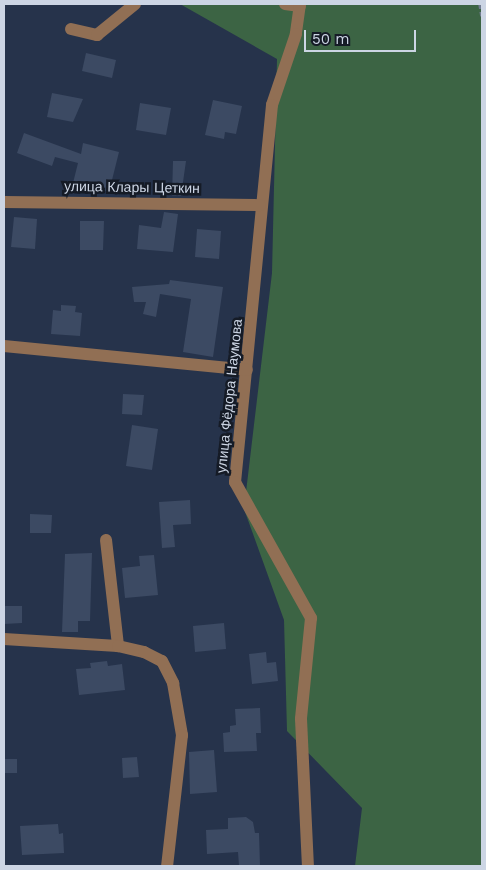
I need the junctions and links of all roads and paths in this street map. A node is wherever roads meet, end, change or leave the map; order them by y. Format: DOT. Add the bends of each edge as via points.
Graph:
graph roads {
  1 [pos="135,4"];
  2 [pos="285,4"];
  3 [pos="480,4"];
  4 [pos="300,5"];
  5 [pos="482,16"];
  6 [pos="71,29"];
  7 [pos="4,202"];
  8 [pos="260,205"];
  9 [pos="4,346"];
  10 [pos="248,370"];
  11 [pos="106,540"];
  12 [pos="4,639"];
  13 [pos="118,646"];
  14 [pos="167,866"];
  15 [pos="308,866"];
  1 -- 6 [label="street" via="97,35"];
  2 -- 4 [label="street"];
  3 -- 5 [label="path"];
  4 -- 8 [label="street, улица Фёдора Наумова" via="296,34 272,105"];
  7 -- 8 [label="street, улица Клары Цеткин"];
  8 -- 10 [label="street, улица Фёдора Наумова"];
  9 -- 10 [label="street"];
  10 -- 15 [label="street, улица Фёдора Наумова" via="235,482 311,618 301,719"];
  11 -- 13 [label="street"];
  12 -- 13 [label="street"];
  13 -- 14 [label="street" via="144,652 162,661 174,683 182,735"];
}
